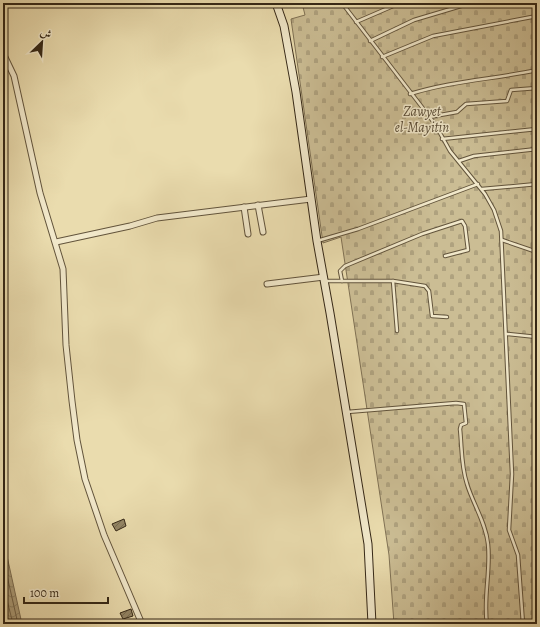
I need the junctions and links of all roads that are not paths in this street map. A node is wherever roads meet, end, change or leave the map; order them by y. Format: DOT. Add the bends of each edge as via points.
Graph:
graph roads {
  1 [pos="276,3"];
  2 [pos="342,3"];
  3 [pos="400,3"];
  4 [pos="471,3"];
  5 [pos="537,16"];
  6 [pos="356,22"];
  7 [pos="370,41"];
  8 [pos="3,53"];
  9 [pos="382,57"];
  10 [pos="537,70"];
  11 [pos="537,88"];
  12 [pos="410,94"];
  13 [pos="429,117"];
  14 [pos="537,129"];
  15 [pos="442,139"];
  16 [pos="537,150"];
  17 [pos="459,161"];
  18 [pos="478,184"];
  19 [pos="537,184"];
  20 [pos="481,189"];
  21 [pos="311,199"];
  22 [pos="258,205"];
  23 [pos="244,207"];
  24 [pos="263,232"];
  25 [pos="248,234"];
  26 [pos="502,240"];
  27 [pos="317,241"];
  28 [pos="56,242"];
  29 [pos="537,252"];
  30 [pos="445,256"];
  31 [pos="324,279"];
  32 [pos="342,281"];
  33 [pos="393,281"];
  34 [pos="267,284"];
  35 [pos="447,317"];
  36 [pos="397,331"];
  37 [pos="507,334"];
  38 [pos="537,337"];
  39 [pos="346,412"];
  40 [pos="142,624"];
  41 [pos="372,624"];
  42 [pos="487,624"];
  43 [pos="523,624"];
  1 -- 21 [label="main road" via="284,26 296,92"];
  2 -- 6 [label="lane"];
  3 -- 6 [label="lane"];
  4 -- 7 [label="lane" via="414,20"];
  5 -- 9 [label="lane" via="433,36"];
  6 -- 7 [label="lane"];
  7 -- 9 [label="lane"];
  8 -- 28 [label="street" via="14,76 40,194"];
  9 -- 12 [label="lane"];
  10 -- 12 [label="lane" via="430,87"];
  11 -- 13 [label="lane" via="511,90 507,101 466,104 457,112"];
  12 -- 13 [label="lane"];
  13 -- 15 [label="lane"];
  14 -- 15 [label="lane"];
  15 -- 17 [label="lane"];
  16 -- 17 [label="lane" via="474,156"];
  17 -- 18 [label="lane"];
  18 -- 20 [label="lane"];
  18 -- 27 [label="lane" via="358,229"];
  19 -- 20 [label="lane"];
  20 -- 26 [label="lane" via="494,210"];
  21 -- 22 [label="street"];
  21 -- 27 [label="main road"];
  22 -- 23 [label="street"];
  22 -- 24 [label="street"];
  23 -- 25 [label="street"];
  23 -- 28 [label="street" via="158,218"];
  26 -- 29 [label="lane"];
  26 -- 37 [label="lane"];
  27 -- 31 [label="main road"];
  28 -- 40 [label="street" via="64,279 66,345 81,460 104,535"];
  30 -- 32 [label="lane" via="468,250 462,221 422,234 345,266 340,271"];
  31 -- 32 [label="lane"];
  31 -- 34 [label="street"];
  31 -- 39 [label="main road"];
  32 -- 33 [label="lane"];
  33 -- 35 [label="lane" via="425,286 429,291 432,316"];
  33 -- 36 [label="lane"];
  37 -- 38 [label="lane"];
  37 -- 43 [label="lane" via="512,474 509,530 518,555"];
  39 -- 41 [label="main road" via="368,544"];
  39 -- 42 [label="lane" via="464,404 466,423 461,425 460,429 462,462 466,482 484,525 488,545"];
}
